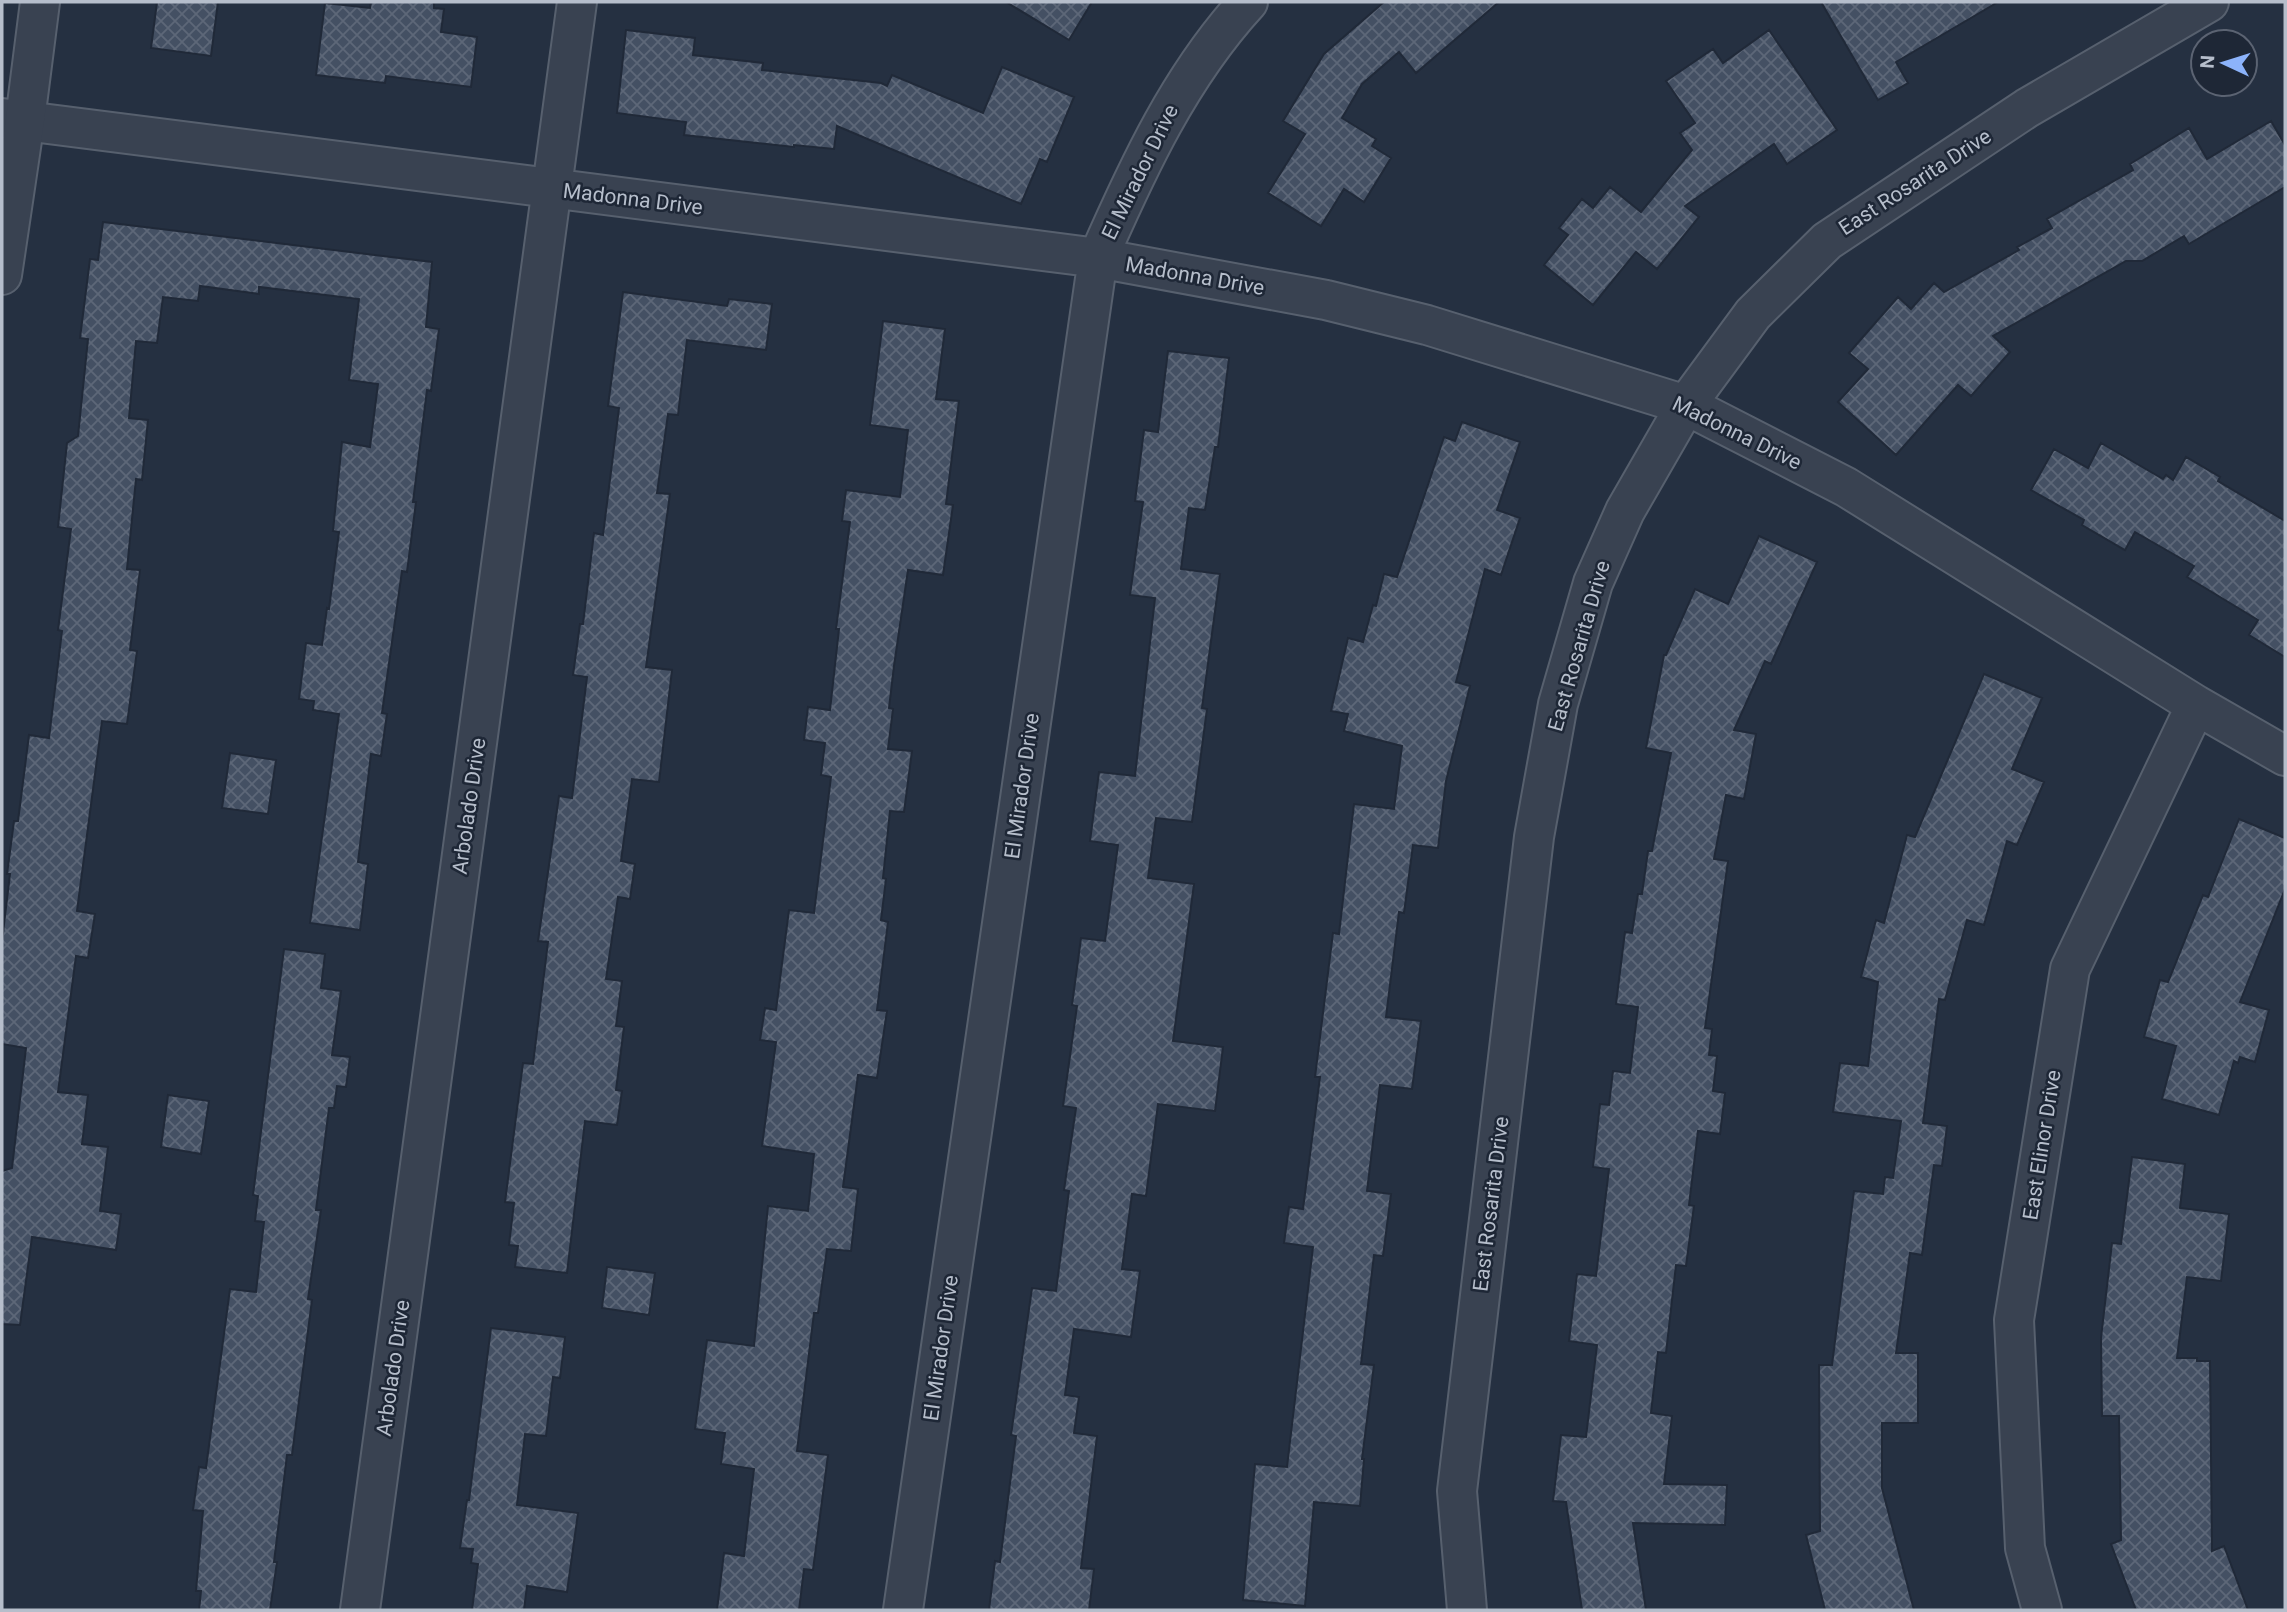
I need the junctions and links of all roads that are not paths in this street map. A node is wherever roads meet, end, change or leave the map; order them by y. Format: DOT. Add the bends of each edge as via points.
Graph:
graph roads {
  1 [pos="40,2"];
  2 [pos="577,2"];
  3 [pos="1248,2"];
  4 [pos="2209,2"];
  5 [pos="13,119"];
  6 [pos="553,189"];
  7 [pos="1098,258"];
  8 [pos="2,275"];
  9 [pos="1686,405"];
  10 [pos="2196,705"];
  11 [pos="2285,756"];
  12 [pos="360,1610"];
  13 [pos="903,1610"];
  14 [pos="1467,1610"];
  15 [pos="2042,1610"];
  1 -- 5 [label="street"];
  2 -- 6 [label="street, Arbolado Drive"];
  3 -- 7 [label="street, El Mirador Drive" via="1180,90"];
  4 -- 9 [label="street, East Rosarita Drive" via="2027,108 1826,240 1753,314"];
  5 -- 6 [label="street, Madonna Drive"];
  5 -- 8 [label="street"];
  6 -- 7 [label="street, Madonna Drive"];
  6 -- 12 [label="street, Arbolado Drive"];
  7 -- 9 [label="street, Madonna Drive" via="1326,300 1415,322"];
  7 -- 13 [label="street, El Mirador Drive"];
  9 -- 10 [label="street, Madonna Drive" via="1846,487"];
  9 -- 14 [label="street, East Rosarita Drive" via="1625,511 1593,583 1558,704 1538,810 1457,1491"];
  10 -- 11 [label="street, Madonna Drive"];
  10 -- 15 [label="street, East Elinor Drive" via="2070,969 2014,1320 2025,1548"];
}
